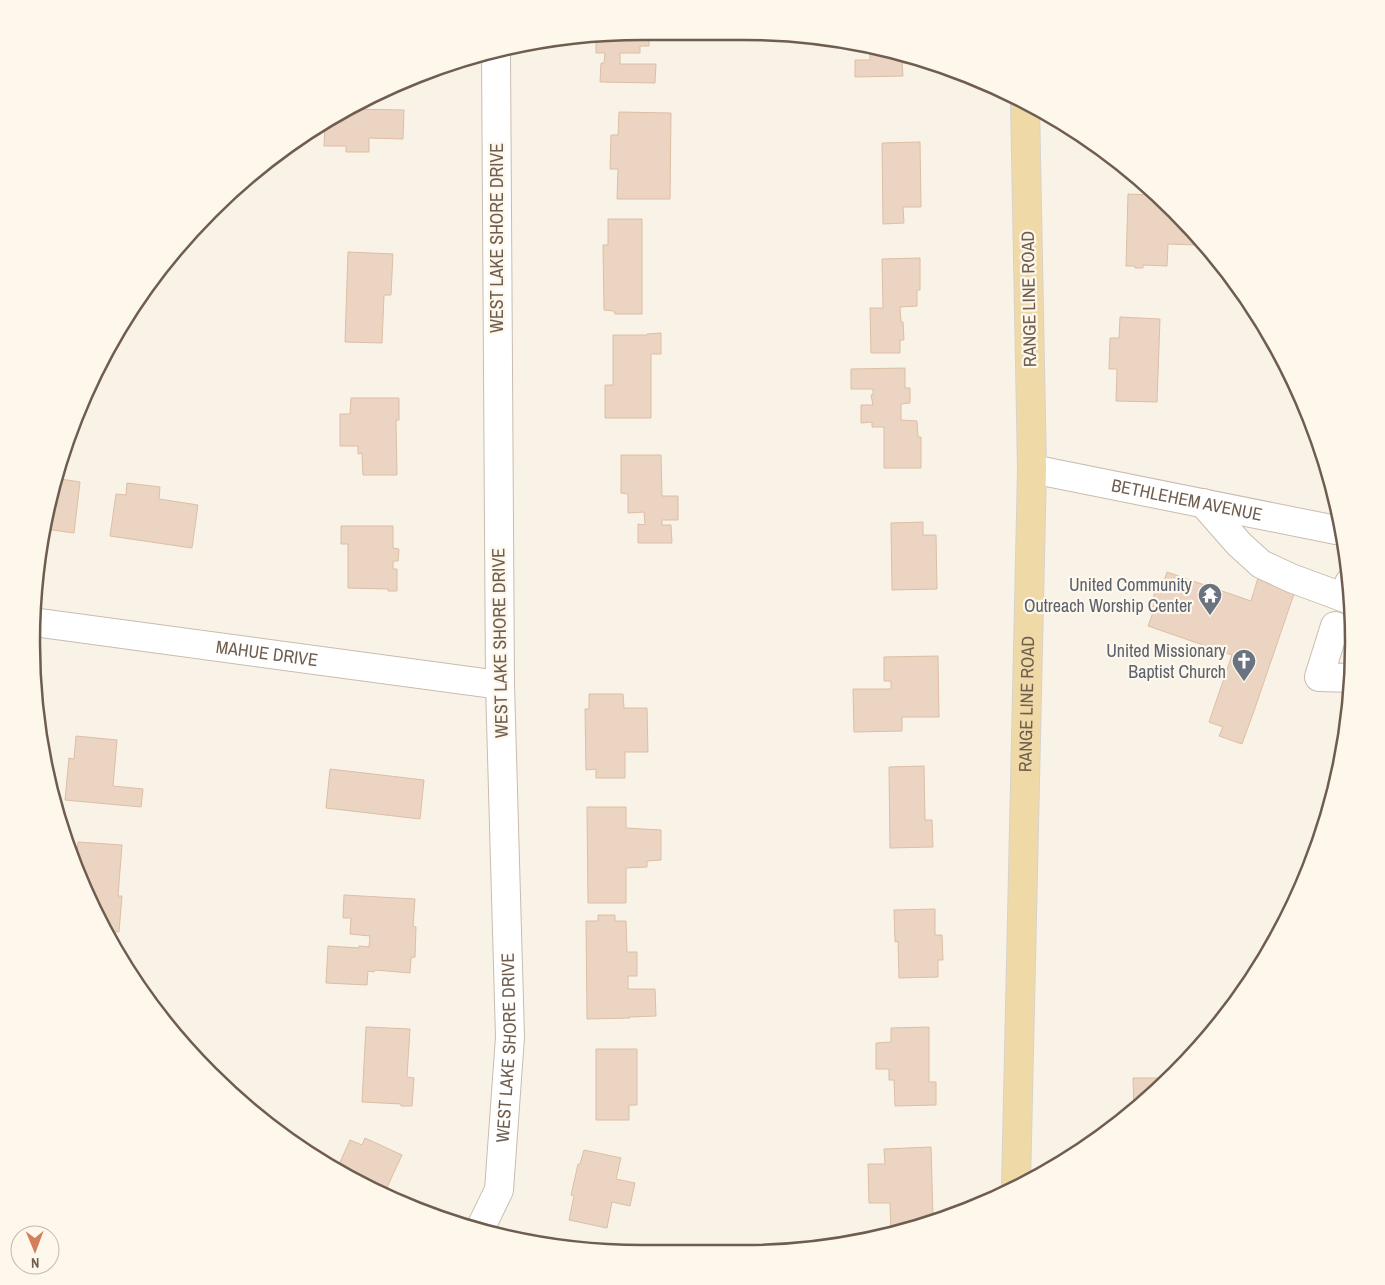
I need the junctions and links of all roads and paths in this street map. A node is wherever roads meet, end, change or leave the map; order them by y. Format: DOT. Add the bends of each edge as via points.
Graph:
graph roads {
  1 [pos="496,59"];
  2 [pos="1025,111"];
  3 [pos="1032,469"];
  4 [pos="1203,503"];
  5 [pos="1334,530"];
  6 [pos="1343,589"];
  7 [pos="1344,615"];
  8 [pos="40,623"];
  9 [pos="1343,628"];
  10 [pos="1344,678"];
  11 [pos="500,685"];
  12 [pos="1016,1179"];
  13 [pos="483,1223"];
  1 -- 11 [label="street, WEST LAKE SHORE DRIVE"];
  2 -- 3 [label="main road, RANGE LINE ROAD"];
  3 -- 4 [label="street, BETHLEHEM AVENUE"];
  3 -- 12 [label="main road, RANGE LINE ROAD"];
  4 -- 5 [label="street, BETHLEHEM AVENUE"];
  4 -- 6 [label="street" via="1239,544 1262,564 1291,578"];
  7 -- 9 [label="street"];
  8 -- 11 [label="street, MAHUE DRIVE"];
  9 -- 10 [label="street" via="1319,677"];
  11 -- 13 [label="street, WEST LAKE SHORE DRIVE" via="510,1037 499,1190"];
}
